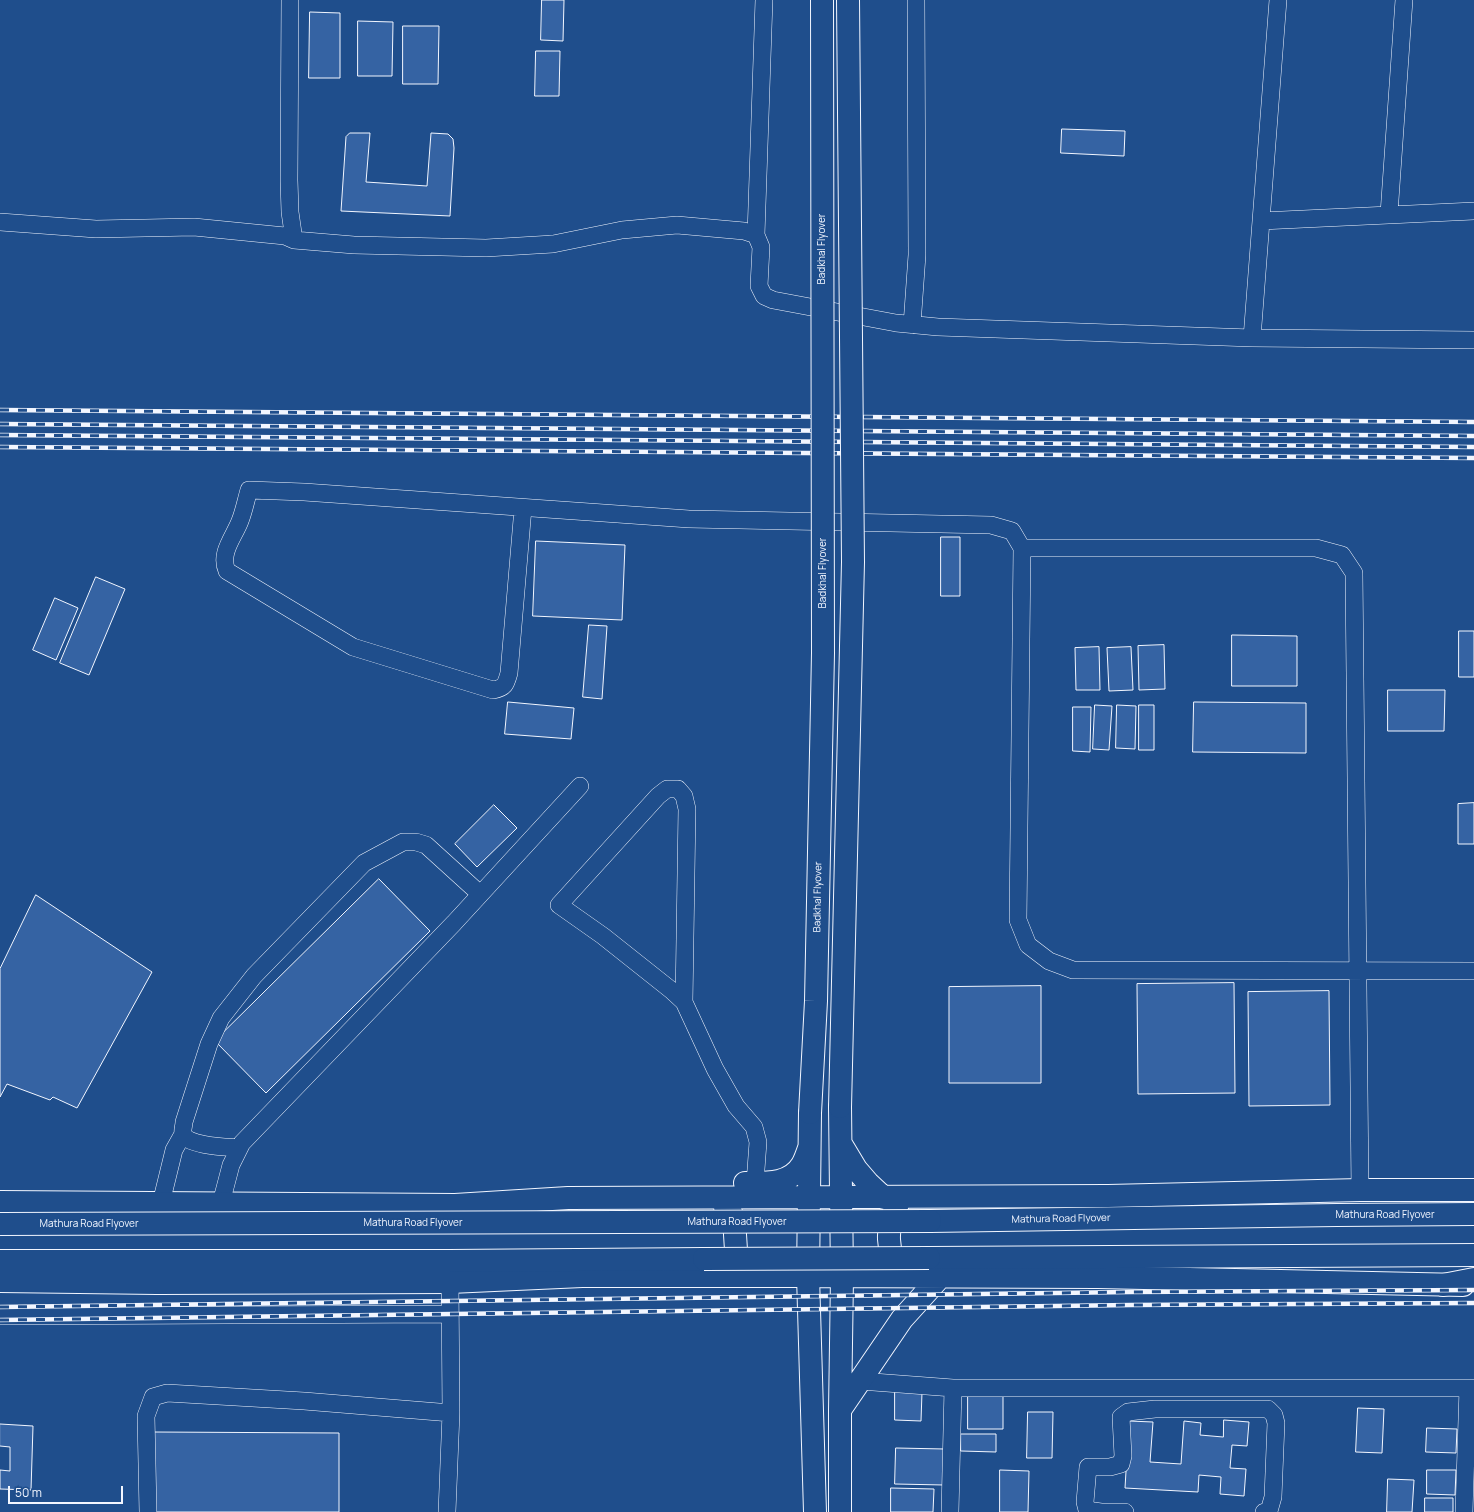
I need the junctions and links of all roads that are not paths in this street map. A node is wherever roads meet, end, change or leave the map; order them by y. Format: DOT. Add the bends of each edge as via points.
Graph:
graph roads {
  1 [pos="290,0"];
  2 [pos="764,0"];
  3 [pos="822,0"];
  4 [pos="848,0"];
  5 [pos="916,0"];
  6 [pos="1278,0"];
  7 [pos="1404,0"];
  8 [pos="1474,211"];
  9 [pos="1389,214"];
  10 [pos="1262,221"];
  11 [pos="0,222"];
  12 [pos="756,235"];
  13 [pos="294,240"];
  14 [pos="912,325"];
  15 [pos="1252,338"];
  16 [pos="1474,340"];
  17 [pos="523,508"];
  18 [pos="1022,548"];
  19 [pos="580,786"];
  20 [pos="480,894"];
  21 [pos="1474,971"];
  22 [pos="1358,972"];
  23 [pos="684,1002"];
  24 [pos="183,1134"];
  25 [pos="841,1143"];
  26 [pos="810,1147"];
  27 [pos="239,1148"];
  28 [pos="755,1183"];
  29 [pos="1360,1190"];
  30 [pos="1474,1190"];
  31 [pos="809,1197"];
  32 [pos="893,1197"];
  33 [pos="568,1198"];
  34 [pos="712,1198"];
  35 [pos="841,1198"];
  36 [pos="0,1202"];
  37 [pos="161,1203"];
  38 [pos="221,1203"];
  39 [pos="1474,1214"];
  40 [pos="0,1224"];
  41 [pos="1474,1255"];
  42 [pos="0,1261"];
  43 [pos="720,1276"];
  44 [pos="808,1276"];
  45 [pos="842,1277"];
  46 [pos="903,1277"];
  47 [pos="940,1277"];
  48 [pos="1474,1279"];
  49 [pos="0,1281"];
  50 [pos="450,1282"];
  51 [pos="1443,1285"];
  52 [pos="1474,1285"];
  53 [pos="450,1314"];
  54 [pos="0,1316"];
  55 [pos="860,1381"];
  56 [pos="953,1388"];
  57 [pos="1184,1388"];
  58 [pos="1471,1388"];
  59 [pos="1184,1409"];
  60 [pos="840,1410"];
  61 [pos="450,1412"];
  62 [pos="148,1512"];
  63 [pos="447,1512"];
  64 [pos="815,1512"];
  65 [pos="840,1512"];
  66 [pos="950,1512"];
  67 [pos="1125,1512"];
  68 [pos="1264,1512"];
  69 [pos="1464,1512"];
  1 -- 13 [label="street" via="289,180"];
  2 -- 12 [label="street"];
  3 -- 26 [label="main road, Badkhal Flyover, bridge" via="823,653 816,1001"];
  4 -- 25 [label="main road, bridge" via="853,562"];
  5 -- 14 [label="street" via="917,256"];
  6 -- 10 [label="street"];
  7 -- 9 [label="street"];
  8 -- 9 [label="street"];
  9 -- 10 [label="street"];
  10 -- 15 [label="street"];
  11 -- 13 [label="street" via="96,229 194,227 285,236"];
  12 -- 13 [label="street" via="744,231 678,225 622,230 553,244 486,248"];
  12 -- 14 [label="street" via="762,247 759,286 764,296 773,300"];
  14 -- 15 [label="street"];
  15 -- 16 [label="street"];
  17 -- 17 [label="street" via="509,673 507,683 501,689 493,690 354,647 227,571 224,565 224,556 240,521 249,490"];
  17 -- 18 [label="street" via="689,519 991,525 1012,531"];
  18 -- 22 [label="street" via="1018,920 1028,945 1049,960 1073,970"];
  18 -- 22 [label="street" via="1316,548 1342,555 1354,573"];
  19 -- 20 [label="street"];
  20 -- 24 [label="street" via="426,845 416,842 403,842 364,863 254,976 221,1018 192,1094"];
  20 -- 27 [label="street"];
  21 -- 22 [label="street"];
  22 -- 29 [label="street"];
  23 -- 23 [label="street" via="687,810 684,796 678,790 667,789 558,905 603,936"];
  23 -- 28 [label="street" via="719,1076 736,1106 754,1127 758,1142"];
  24 -- 27 [label="street" via="186,1139 196,1143"];
  24 -- 37 [label="street" via="174,1150"];
  25 -- 32 [label="main road" via="856,1169 868,1183"];
  25 -- 35 [label="main road"];
  26 -- 28 [label="main road" via="801,1166 791,1178 772,1183"];
  26 -- 31 [label="main road, Badkhal Flyover"];
  27 -- 38 [label="street"];
  28 -- 33 [label="main road" via="629,1183"];
  29 -- 30 [label="main road"];
  29 -- 32 [label="main road" via="1108,1196"];
  31 -- 34 [label="main road"];
  31 -- 35 [label="main road"];
  31 -- 44 [label="main road, Badkhal Flyover"];
  32 -- 35 [label="main road"];
  32 -- 46 [label="main road" via="895,1209 888,1234 890,1252 895,1266"];
  33 -- 34 [label="main road"];
  33 -- 38 [label="main road" via="455,1205"];
  34 -- 43 [label="main road" via="730,1211 734,1219 736,1236 736,1250 731,1266"];
  35 -- 45 [label="main road"];
  36 -- 37 [label="main road"];
  37 -- 38 [label="main road"];
  39 -- 40 [label="main road, Mathura Road Flyover, bridge" via="937,1221"];
  41 -- 42 [label="main road, bridge"];
  43 -- 44 [label="main road"];
  43 -- 50 [label="main road" via="582,1276"];
  44 -- 45 [label="main road"];
  44 -- 64 [label="main road, Badkhal Flyover"];
  45 -- 46 [label="main road"];
  45 -- 60 [label="main road"];
  46 -- 47 [label="main road"];
  47 -- 51 [label="main road" via="1098,1277"];
  47 -- 55 [label="main road" via="902,1319"];
  48 -- 51 [label="main road"];
  49 -- 50 [label="main road" via="157,1284"];
  50 -- 53 [label="street"];
  51 -- 52 [label="main road"];
  53 -- 54 [label="street"];
  53 -- 61 [label="street"];
  55 -- 56 [label="street"];
  55 -- 60 [label="main road"];
  56 -- 57 [label="street"];
  56 -- 66 [label="street"];
  57 -- 58 [label="street"];
  57 -- 59 [label="street"];
  58 -- 69 [label="street"];
  59 -- 67 [label="street" via="1128,1412 1121,1417 1121,1464 1088,1467 1085,1502 1087,1510"];
  59 -- 68 [label="street" via="1268,1409 1274,1415 1276,1423 1273,1497 1269,1512"];
  60 -- 65 [label="main road"];
  61 -- 62 [label="street" via="167,1393 153,1397 146,1416"];
  61 -- 63 [label="street"];
}
